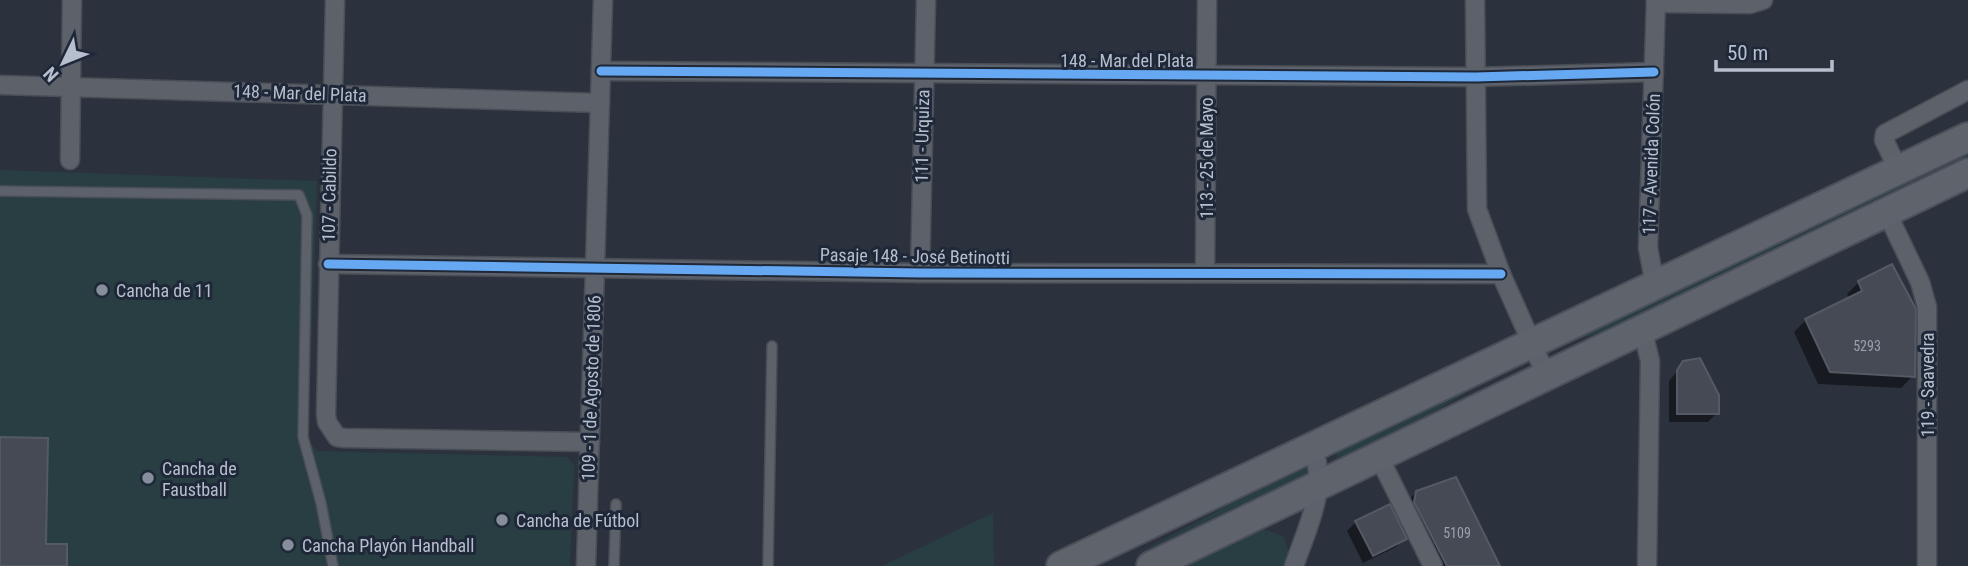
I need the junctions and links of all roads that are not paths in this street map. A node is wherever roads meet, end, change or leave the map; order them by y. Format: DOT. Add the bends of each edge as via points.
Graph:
graph roads {
  1 [pos="72,0"];
  2 [pos="335,0"];
  3 [pos="603,0"];
  4 [pos="926,0"];
  5 [pos="1207,0"];
  6 [pos="1475,0"];
  7 [pos="1763,0"];
  8 [pos="1656,1"];
  9 [pos="601,71"];
  10 [pos="1654,72"];
  11 [pos="923,75"];
  12 [pos="1206,76"];
  13 [pos="1476,77"];
  14 [pos="0,85"];
  15 [pos="70,87"];
  16 [pos="1968,90"];
  17 [pos="331,94"];
  18 [pos="600,103"];
  19 [pos="1968,136"];
  20 [pos="70,160"];
  21 [pos="1898,169"];
  22 [pos="1968,173"];
  23 [pos="0,191"];
  24 [pos="1887,213"];
  25 [pos="328,264"];
  26 [pos="595,266"];
  27 [pos="920,273"];
  28 [pos="1205,273"];
  29 [pos="1501,274"];
  30 [pos="1656,285"];
  31 [pos="1642,328"];
  32 [pos="1531,345"];
  33 [pos="772,346"];
  34 [pos="1547,377"];
  35 [pos="590,442"];
  36 [pos="1314,446"];
  37 [pos="1380,457"];
  38 [pos="1320,485"];
  39 [pos="616,504"];
  40 [pos="1067,565"];
  41 [pos="333,566"];
  42 [pos="586,566"];
  43 [pos="614,566"];
  44 [pos="768,566"];
  45 [pos="1151,566"];
  46 [pos="1294,566"];
  47 [pos="1433,566"];
  48 [pos="1647,566"];
  49 [pos="1927,566"];
  1 -- 15 [label="street"];
  2 -- 17 [label="street, 107 - Cabildo"];
  3 -- 9 [label="street, 109 - 1 de Agosto de 1806"];
  4 -- 11 [label="street, 111 - Urquiza"];
  5 -- 12 [label="street, 113 - 25 de Mayo"];
  6 -- 13 [label="street"];
  7 -- 8 [label="street" via="1750,4"];
  8 -- 10 [label="street, 117 - Avenida Colón"];
  9 -- 11 [label="street, 148 - Mar del Plata"];
  9 -- 18 [label="street, 109 - 1 de Agosto de 1806"];
  10 -- 13 [label="street, 148 - Mar del Plata"];
  10 -- 30 [label="street, 117 - Avenida Colón" via="1648,248"];
  11 -- 12 [label="street, 148 - Mar del Plata"];
  11 -- 27 [label="street, 111 - Urquiza"];
  12 -- 13 [label="street, 148 - Mar del Plata"];
  12 -- 28 [label="street, 113 - 25 de Mayo"];
  13 -- 29 [label="street" via="1476,209"];
  14 -- 15 [label="street, 148 - Mar del Plata"];
  15 -- 17 [label="street, 148 - Mar del Plata"];
  15 -- 20 [label="street"];
  16 -- 21 [label="street" via="1885,134"];
  17 -- 18 [label="street, 148 - Mar del Plata"];
  17 -- 25 [label="street, 107 - Cabildo"];
  18 -- 26 [label="street, 109 - 1 de Agosto de 1806"];
  19 -- 21 [label="main road"];
  21 -- 30 [label="main road"];
  22 -- 24 [label="main road"];
  23 -- 41 [label="lane" via="299,195 307,215 303,437"];
  24 -- 31 [label="main road"];
  24 -- 49 [label="street, 119 - Saavedra" via="1927,307"];
  25 -- 26 [label="street, Pasaje 148 - José Betinotti"];
  25 -- 35 [label="street, 107 - Cabildo" via="326,413 337,437"];
  26 -- 27 [label="street, Pasaje 148 - José Betinotti"];
  26 -- 35 [label="street, 109 - 1 de Agosto de 1806"];
  27 -- 28 [label="street, Pasaje 148 - José Betinotti"];
  28 -- 29 [label="street, Pasaje 148 - José Betinotti"];
  29 -- 32 [label="street"];
  30 -- 32 [label="main road"];
  31 -- 34 [label="main road"];
  31 -- 48 [label="street" via="1650,360"];
  32 -- 34 [label="street"];
  32 -- 36 [label="main road"];
  33 -- 44 [label="lane"];
  34 -- 37 [label="main road"];
  35 -- 42 [label="street, 109 - 1 de Agosto de 1806"];
  36 -- 38 [label="street"];
  36 -- 40 [label="main road"];
  37 -- 38 [label="main road"];
  37 -- 47 [label="street"];
  38 -- 45 [label="main road"];
  38 -- 46 [label="street"];
  39 -- 43 [label="lane"];
}
